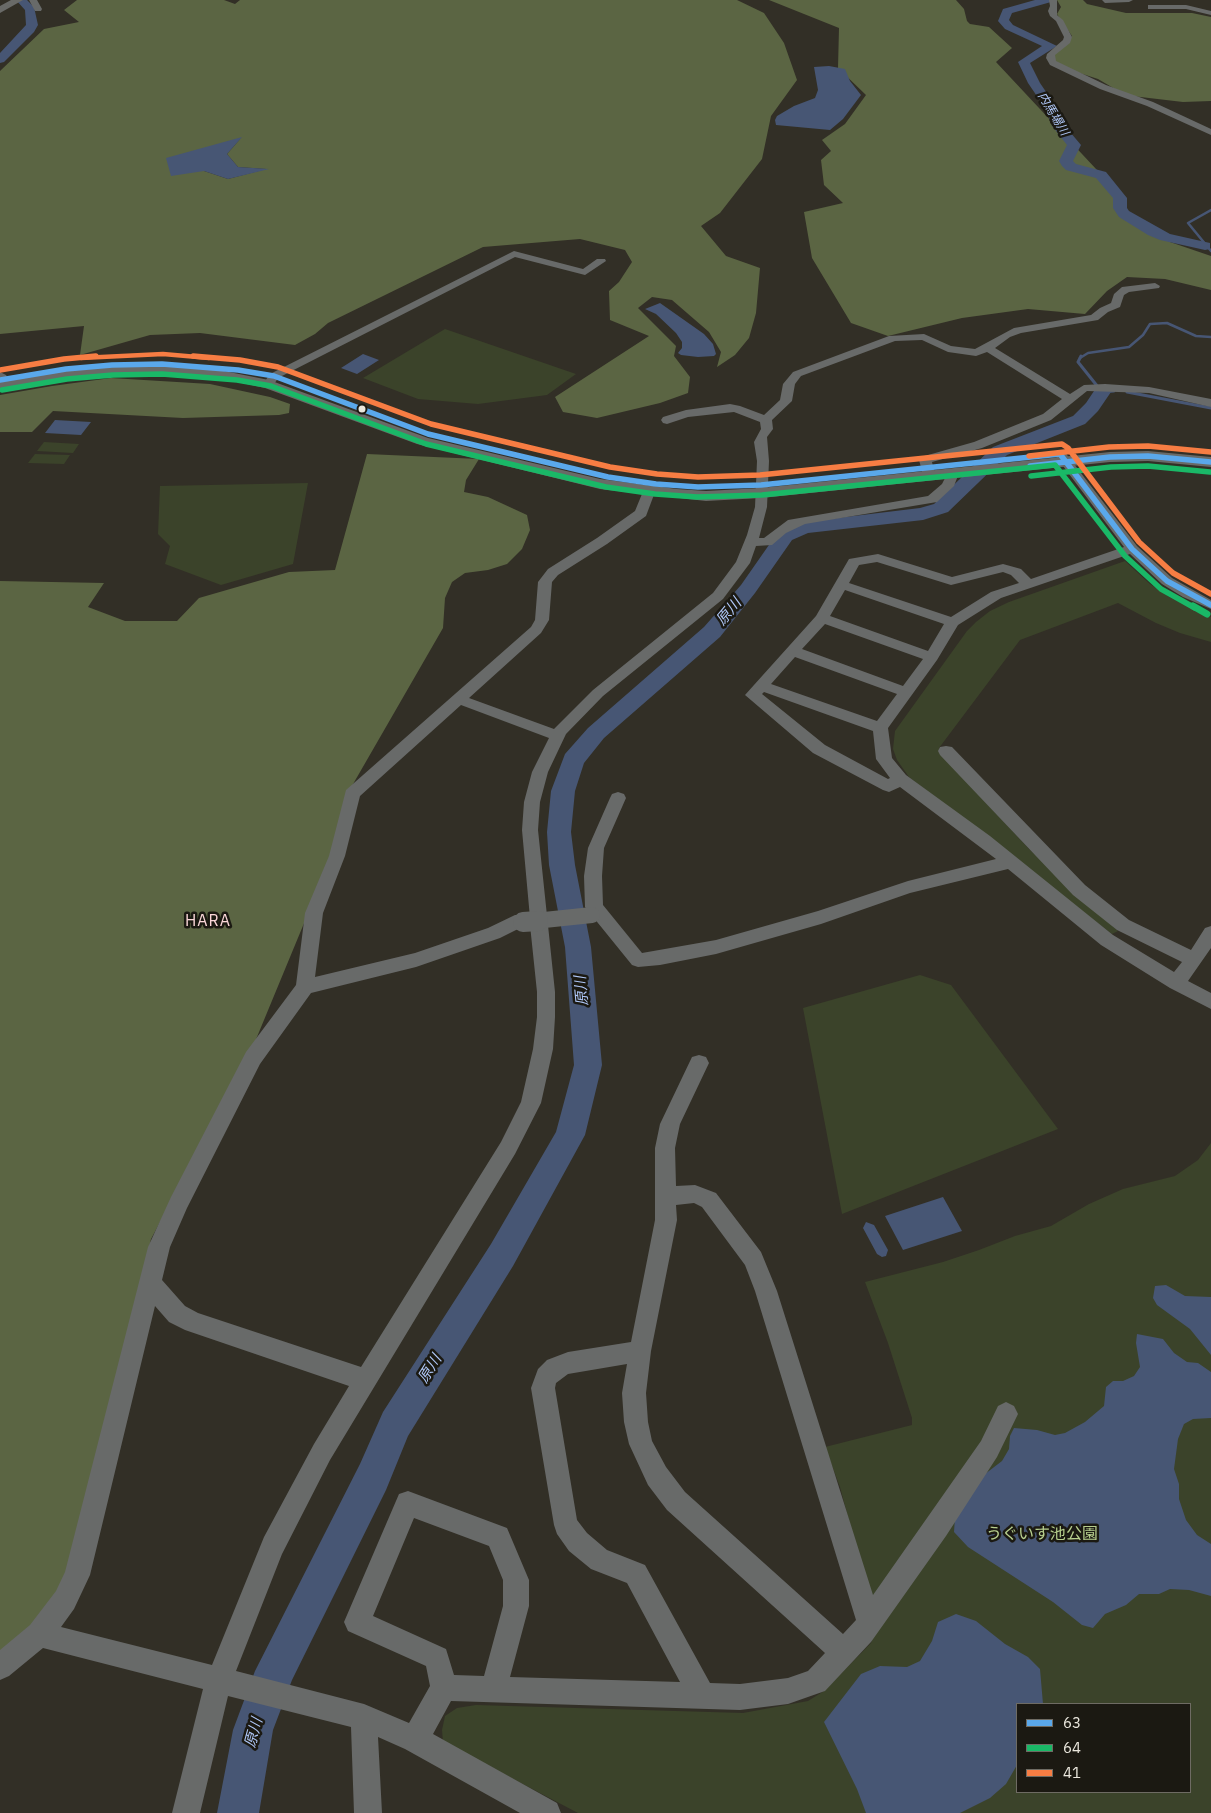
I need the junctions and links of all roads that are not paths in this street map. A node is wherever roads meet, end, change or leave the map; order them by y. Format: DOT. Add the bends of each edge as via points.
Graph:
graph roads {
  1 [pos="33,0"];
  2 [pos="1053,0"];
  3 [pos="1104,0"];
  4 [pos="1130,0"];
  5 [pos="17,1"];
  6 [pos="1151,7"];
  7 [pos="1120,8"];
  8 [pos="38,9"];
  9 [pos="0,10"];
  10 [pos="1211,13"];
  11 [pos="1211,132"];
  12 [pos="601,261"];
  13 [pos="1155,286"];
  14 [pos="988,348"];
  15 [pos="271,380"];
  16 [pos="2,381"];
  17 [pos="1070,399"];
  18 [pos="1211,403"];
  19 [pos="667,420"];
  20 [pos="766,420"];
  21 [pos="1211,454"];
  22 [pos="1063,458"];
  23 [pos="1211,462"];
  24 [pos="962,469"];
  25 [pos="928,471"];
  26 [pos="761,489"];
  27 [pos="649,492"];
  28 [pos="752,542"];
  29 [pos="1132,549"];
  30 [pos="1028,584"];
  31 [pos="842,585"];
  32 [pos="1211,605"];
  33 [pos="822,618"];
  34 [pos="952,622"];
  35 [pos="794,651"];
  36 [pos="932,657"];
  37 [pos="761,686"];
  38 [pos="906,692"];
  39 [pos="458,698"];
  40 [pos="880,728"];
  41 [pos="558,736"];
  42 [pos="946,751"];
  43 [pos="900,779"];
  44 [pos="618,798"];
  45 [pos="1011,862"];
  46 [pos="596,914"];
  47 [pos="1211,933"];
  48 [pos="1194,960"];
  49 [pos="1176,983"];
  50 [pos="305,987"];
  51 [pos="1211,1002"];
  52 [pos="699,1063"];
  53 [pos="666,1196"];
  54 [pos="150,1283"];
  55 [pos="640,1351"];
  56 [pos="366,1380"];
  57 [pos="1006,1414"];
  58 [pos="869,1622"];
  59 [pos="38,1634"];
  60 [pos="843,1652"];
  61 [pos="0,1667"];
  62 [pos="219,1680"];
  63 [pos="444,1688"];
  64 [pos="494,1690"];
  65 [pos="702,1695"];
  66 [pos="364,1717"];
  67 [pos="415,1739"];
  68 [pos="186,1813"];
  69 [pos="368,1813"];
  70 [pos="547,1813"];
  1 -- 8 [label="street"];
  2 -- 11 [label="street" via="1054,16 1068,37 1051,54 1053,63"];
  3 -- 4 [label="street"];
  3 -- 7 [label="street"];
  5 -- 9 [label="main road"];
  6 -- 10 [label="street" via="1186,7"];
  12 -- 15 [label="street" via="585,272 514,254"];
  13 -- 14 [label="street" via="1126,289 1119,294 1116,305 1094,318 1018,330"];
  14 -- 17 [label="street"];
  14 -- 20 [label="street" via="967,353 948,349 924,337 893,338 797,374 788,384 786,400 767,415"];
  15 -- 16 [label="main road" via="169,370 102,371"];
  15 -- 26 [label="main road" via="428,434 608,477 656,484"];
  15 -- 27 [label="main road" via="423,441 600,484"];
  17 -- 18 [label="street" via="1084,388 1105,387 1150,390"];
  17 -- 25 [label="street" via="1047,417 1018,430 925,460"];
  19 -- 20 [label="street" via="730,408"];
  20 -- 26 [label="street" via="767,429 760,442 763,461"];
  21 -- 22 [label="main road" via="1110,449"];
  22 -- 23 [label="main road" via="1148,456"];
  22 -- 24 [label="main road"];
  22 -- 29 [label="street"];
  24 -- 25 [label="main road"];
  24 -- 28 [label="street" via="932,499 805,520 793,523 767,542"];
  25 -- 26 [label="main road"];
  26 -- 27 [label="main road" via="706,496"];
  26 -- 28 [label="street" via="761,507"];
  27 -- 39 [label="street" via="641,513 553,572 544,582 542,620 536,630"];
  28 -- 41 [label="street" via="743,563 718,596 598,693 574,715"];
  29 -- 30 [label="street"];
  29 -- 32 [label="street" via="1167,581"];
  30 -- 31 [label="street" via="1016,572 1003,568 951,581 878,558 854,562"];
  30 -- 34 [label="street" via="996,595"];
  31 -- 33 [label="street"];
  31 -- 34 [label="street"];
  33 -- 35 [label="street"];
  33 -- 36 [label="street"];
  34 -- 36 [label="street"];
  35 -- 37 [label="street"];
  35 -- 38 [label="street"];
  36 -- 38 [label="street"];
  37 -- 40 [label="street"];
  37 -- 43 [label="street" via="753,695 819,749 889,786"];
  38 -- 40 [label="street"];
  39 -- 41 [label="street"];
  39 -- 50 [label="street" via="352,794 337,856 314,913"];
  40 -- 43 [label="street" via="884,759"];
  41 -- 56 [label="street" via="540,772 532,802 530,830 546,1018 531,1103 508,1148"];
  42 -- 48 [label="street" via="1079,890 1123,925"];
  43 -- 45 [label="street"];
  44 -- 46 [label="street" via="596,848 593,876"];
  45 -- 46 [label="street" via="908,888 716,947 660,958 638,960"];
  45 -- 49 [label="street" via="1107,940"];
  46 -- 50 [label="street, bridge" via="515,922 494,934 416,960"];
  47 -- 48 [label="street"];
  48 -- 49 [label="street"];
  49 -- 51 [label="street"];
  50 -- 54 [label="street" via="249,1067 178,1204 159,1247"];
  52 -- 53 [label="street" via="670,1124 665,1148"];
  53 -- 55 [label="street" via="666,1220"];
  53 -- 58 [label="street" via="695,1194 709,1200 753,1259 766,1291"];
  54 -- 56 [label="street" via="178,1314 193,1322"];
  54 -- 59 [label="street" via="77,1575 65,1600"];
  55 -- 60 [label="street" via="634,1393 636,1422 641,1444 657,1476 676,1501"];
  55 -- 65 [label="street" via="568,1363 555,1368 546,1377 543,1388 566,1525 578,1542 600,1560 636,1574"];
  56 -- 62 [label="street" via="322,1452 273,1546"];
  57 -- 58 [label="street" via="989,1449"];
  58 -- 60 [label="street"];
  59 -- 61 [label="street"];
  59 -- 62 [label="street"];
  60 -- 65 [label="street" via="816,1682 788,1691 740,1697"];
  62 -- 66 [label="street"];
  62 -- 68 [label="street"];
  63 -- 64 [label="street"];
  63 -- 64 [label="street" via="437,1658 357,1622 408,1503 498,1537 516,1580 516,1606"];
  63 -- 67 [label="street"];
  64 -- 65 [label="street"];
  66 -- 67 [label="street"];
  66 -- 69 [label="street"];
  67 -- 70 [label="street"];
}
